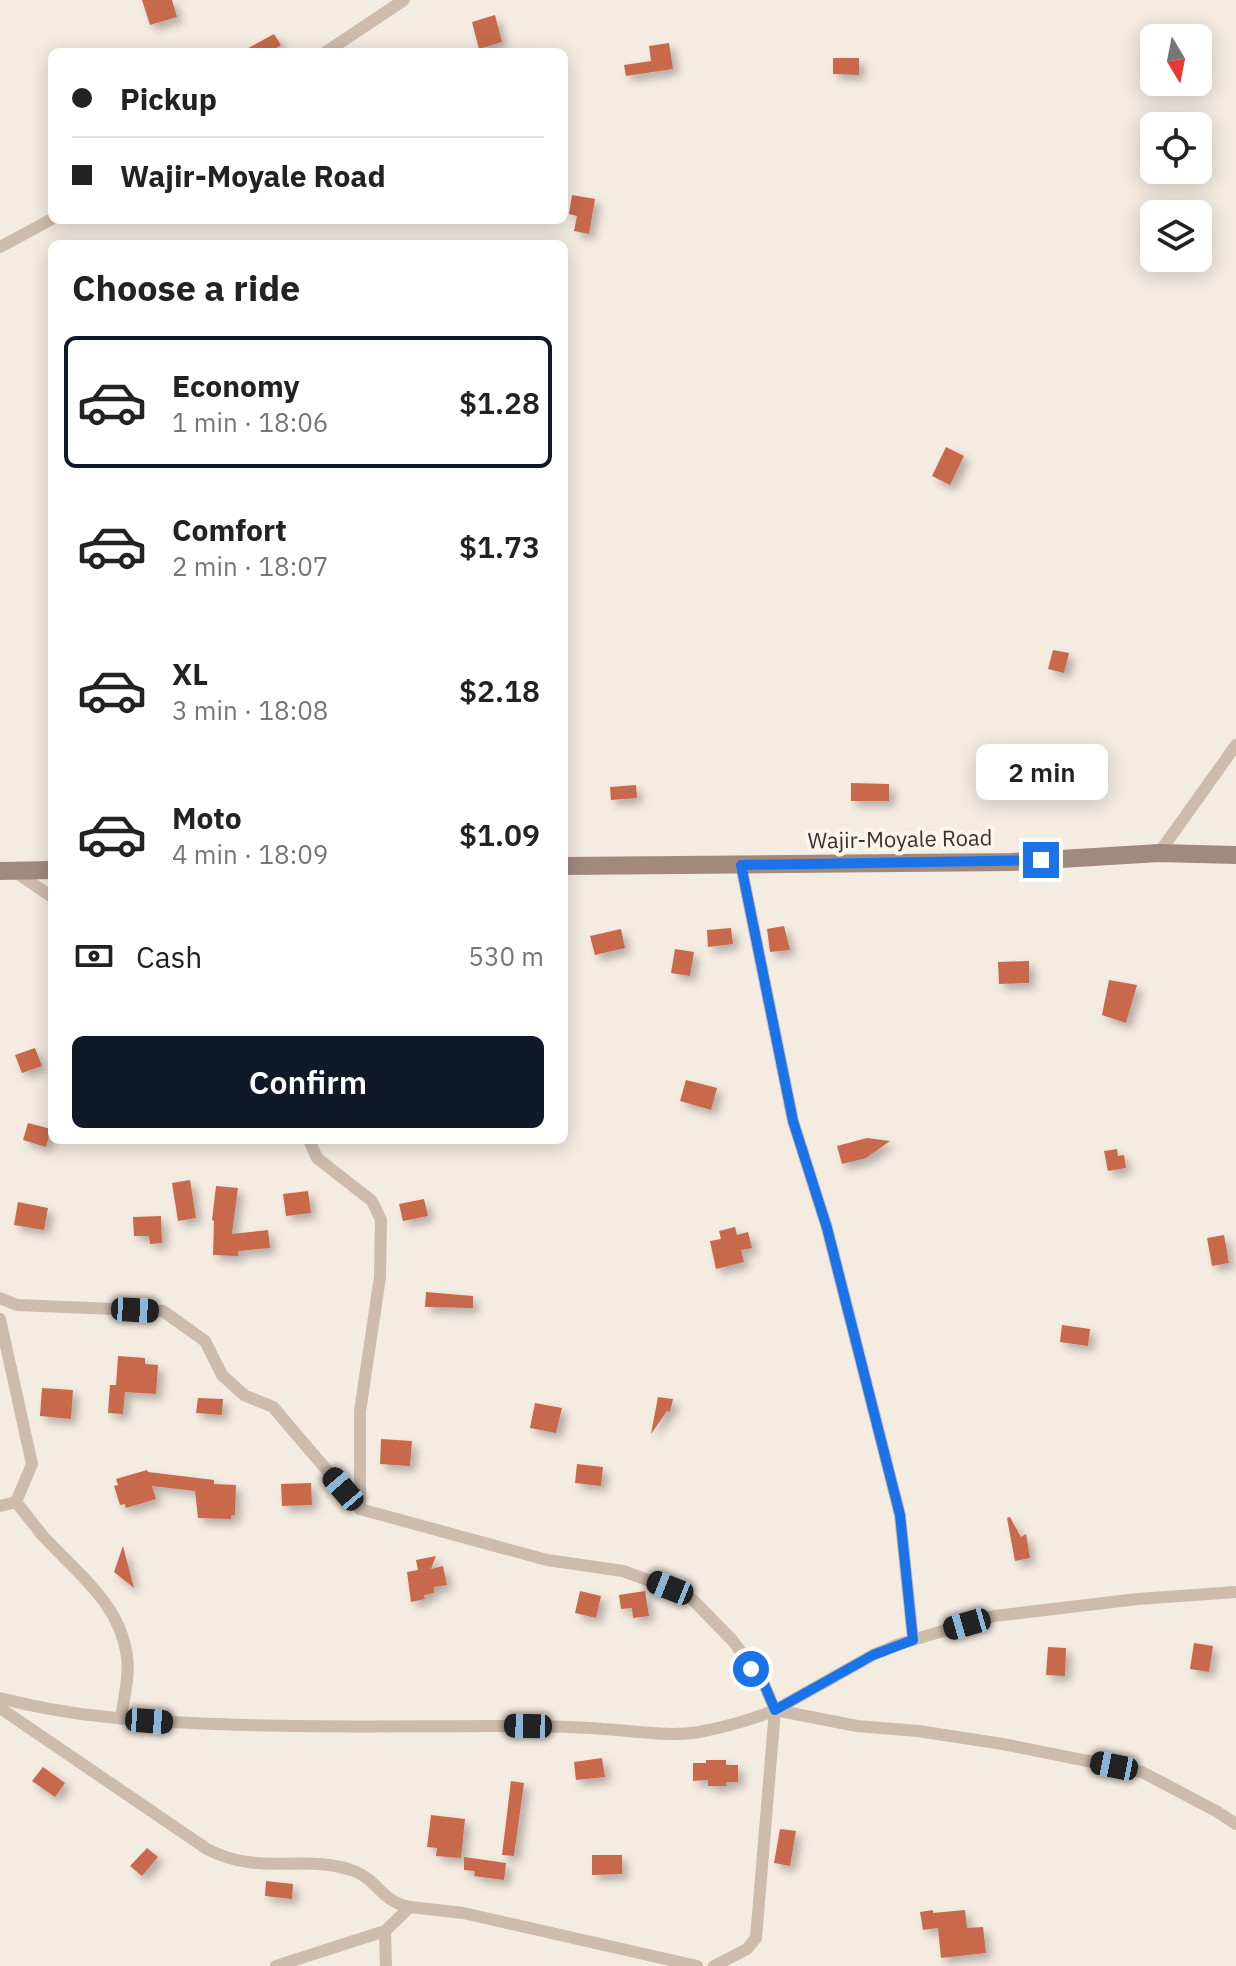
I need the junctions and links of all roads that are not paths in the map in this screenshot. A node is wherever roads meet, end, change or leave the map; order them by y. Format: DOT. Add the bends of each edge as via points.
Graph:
graph roads {
  1 [pos="404,0"];
  2 [pos="332,48"];
  3 [pos="48,221"];
  4 [pos="0,247"];
  5 [pos="1236,745"];
  6 [pos="1159,853"];
  7 [pos="1236,855"];
  8 [pos="741,865"];
  9 [pos="568,866"];
  10 [pos="48,870"];
  11 [pos="7,871"];
  12 [pos="48,895"];
  13 [pos="311,1144"];
  14 [pos="0,1298"];
  15 [pos="0,1319"];
  16 [pos="16,1502"];
  17 [pos="0,1506"];
  18 [pos="360,1509"];
  19 [pos="1236,1592"];
  20 [pos="913,1640"];
  21 [pos="0,1698"];
  22 [pos="0,1708"];
  23 [pos="775,1710"];
  24 [pos="121,1719"];
  25 [pos="1236,1824"];
  26 [pos="410,1907"];
  27 [pos="385,1931"];
  28 [pos="276,1966"];
  29 [pos="386,1966"];
  30 [pos="697,1966"];
  31 [pos="714,1966"];
  1 -- 2 [label="street"];
  3 -- 4 [label="street"];
  5 -- 6 [label="street"];
  6 -- 7 [label="main road, Wajir-Moyale Road"];
  6 -- 8 [label="main road, Wajir-Moyale Road" via="1012,862"];
  8 -- 9 [label="main road, Wajir-Moyale Road"];
  8 -- 20 [label="street" via="793,1121 827,1228 900,1515"];
  10 -- 11 [label="main road"];
  11 -- 12 [label="street"];
  13 -- 18 [label="street" via="317,1158 372,1201 381,1220 380,1277 360,1411"];
  14 -- 18 [label="street" via="17,1305 163,1311 205,1341 222,1375 244,1395 273,1407"];
  15 -- 16 [label="street" via="32,1464"];
  16 -- 17 [label="street"];
  16 -- 24 [label="street" via="114,1618 127,1657"];
  18 -- 23 [label="street" via="547,1560 623,1571 670,1588 693,1600 733,1641 764,1684"];
  19 -- 20 [label="street" via="994,1616"];
  20 -- 23 [label="street" via="873,1655"];
  21 -- 24 [label="street"];
  22 -- 26 [label="street" via="226,1859 352,1871 371,1881 389,1901"];
  23 -- 24 [label="street" via="673,1734"];
  23 -- 25 [label="street" via="1003,1744 1142,1772"];
  23 -- 31 [label="street" via="756,1938 747,1949"];
  26 -- 27 [label="street"];
  26 -- 30 [label="street" via="463,1913"];
  27 -- 28 [label="street"];
  27 -- 29 [label="street"];
}
